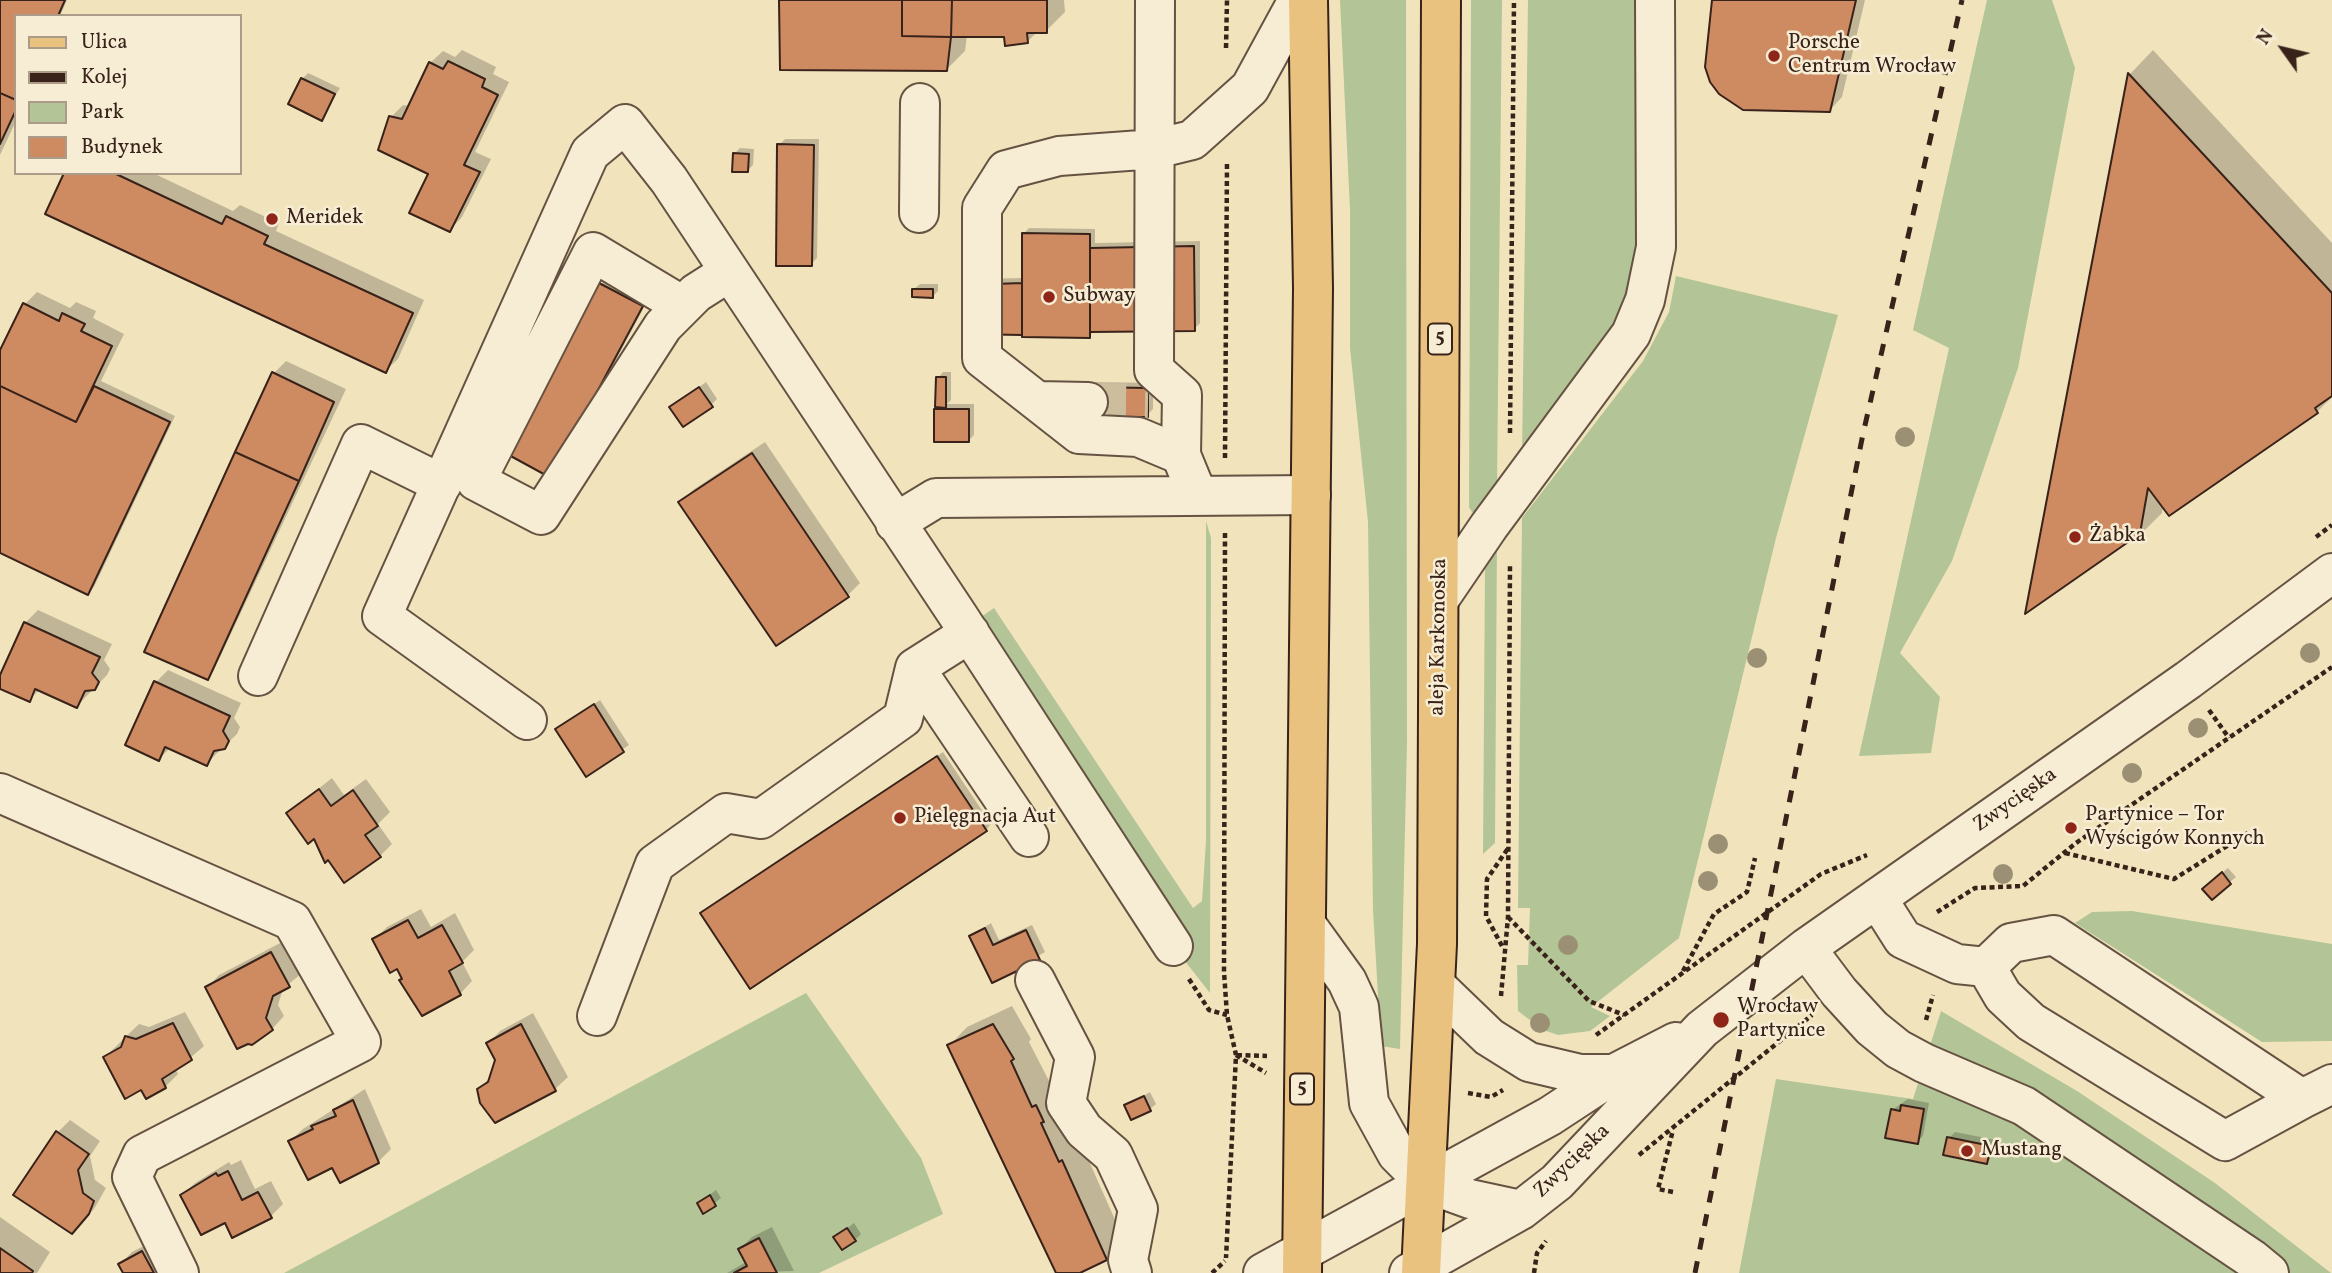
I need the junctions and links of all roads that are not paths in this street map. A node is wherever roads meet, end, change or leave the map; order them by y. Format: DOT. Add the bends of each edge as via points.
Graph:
graph roads {
  1 [pos="1155,0"];
  2 [pos="1298,0"];
  3 [pos="1308,0"];
  4 [pos="1441,0"];
  5 [pos="1655,0"];
  6 [pos="920,103"];
  7 [pos="1155,149"];
  8 [pos="919,213"];
  9 [pos="729,272"];
  10 [pos="683,306"];
  11 [pos="1038,401"];
  12 [pos="1088,402"];
  13 [pos="1181,455"];
  14 [pos="442,484"];
  15 [pos="1197,494"];
  16 [pos="1311,495"];
  17 [pos="895,523"];
  18 [pos="2332,573"];
  19 [pos="1440,598"];
  20 [pos="970,633"];
  21 [pos="915,668"];
  22 [pos="258,676"];
  23 [pos="527,720"];
  24 [pos="0,793"];
  25 [pos="1029,837"];
  26 [pos="1877,898"];
  27 [pos="1308,927"];
  28 [pos="1173,946"];
  29 [pos="1806,948"];
  30 [pos="1986,967"];
  31 [pos="1035,980"];
  32 [pos="1436,986"];
  33 [pos="597,1016"];
  34 [pos="1702,1029"];
  35 [pos="1614,1074"];
  36 [pos="2317,1091"];
  37 [pos="1426,1183"];
  38 [pos="1521,1210"];
  39 [pos="1301,1262"];
  40 [pos="1417,1271"];
  41 [pos="179,1273"];
  42 [pos="1132,1273"];
  43 [pos="1263,1273"];
  44 [pos="2269,1273"];
  1 -- 7 [label="street"];
  2 -- 7 [label="street" via="1250,88 1192,140"];
  3 -- 16 [label="main road, 5"];
  4 -- 19 [label="main road, aleja Karkonoska / 5"];
  5 -- 19 [label="street" via="1656,247 1645,300 1630,334"];
  6 -- 8 [label="street"];
  7 -- 11 [label="street" via="1059,156 1006,170 982,208 982,358"];
  7 -- 13 [label="street" via="1154,370 1182,395 1165,403"];
  9 -- 10 [label="street"];
  9 -- 14 [label="street" via="669,180 625,124 590,153"];
  9 -- 17 [label="street"];
  10 -- 10 [label="street" via="663,326 541,515 476,481 593,252"];
  11 -- 12 [label="street"];
  11 -- 13 [label="street" via="1079,434 1138,437"];
  13 -- 15 [label="street"];
  14 -- 22 [label="street" via="361,444"];
  14 -- 23 [label="street" via="382,616"];
  15 -- 16 [label="street"];
  15 -- 17 [label="street" via="936,498"];
  16 -- 27 [label="main road, 5"];
  17 -- 20 [label="street"];
  18 -- 26 [label="street, Zwycięska" via="2189,680"];
  19 -- 32 [label="main road, aleja Karkonoska / 5"];
  20 -- 21 [label="street"];
  20 -- 28 [label="street"];
  21 -- 25 [label="street"];
  21 -- 33 [label="street" via="903,718 761,818 726,813 655,864"];
  24 -- 41 [label="street" via="292,921 361,1042 142,1155 132,1177"];
  26 -- 29 [label="street, Zwycięska"];
  26 -- 30 [label="street" via="1903,939 1957,964"];
  27 -- 37 [label="street" via="1347,981 1359,1007 1365,1079 1378,1124 1397,1154"];
  27 -- 39 [label="main road, 5"];
  29 -- 34 [label="street, Zwycięska"];
  29 -- 44 [label="street" via="1871,1028 1898,1049 2024,1106"];
  30 -- 36 [label="street" via="2011,943 2054,935"];
  30 -- 36 [label="street" via="2003,996 2031,1022 2225,1141"];
  31 -- 42 [label="street" via="1075,1058 1066,1103 1084,1130 1113,1155 1138,1209 1128,1260"];
  32 -- 35 [label="street" via="1489,1037 1529,1062 1580,1074"];
  32 -- 37 [label="main road, aleja Karkonoska / 5"];
  34 -- 35 [label="street, Zwycięska"];
  34 -- 38 [label="street, Zwycięska" via="1558,1182"];
  35 -- 37 [label="street, Zwycięska" via="1550,1116"];
  37 -- 38 [label="street"];
  37 -- 39 [label="street, Zwycięska"];
  37 -- 40 [label="main road, aleja Karkonoska / 5"];
  38 -- 40 [label="street, Zwycięska"];
  39 -- 43 [label="street, Zwycięska"];
}
